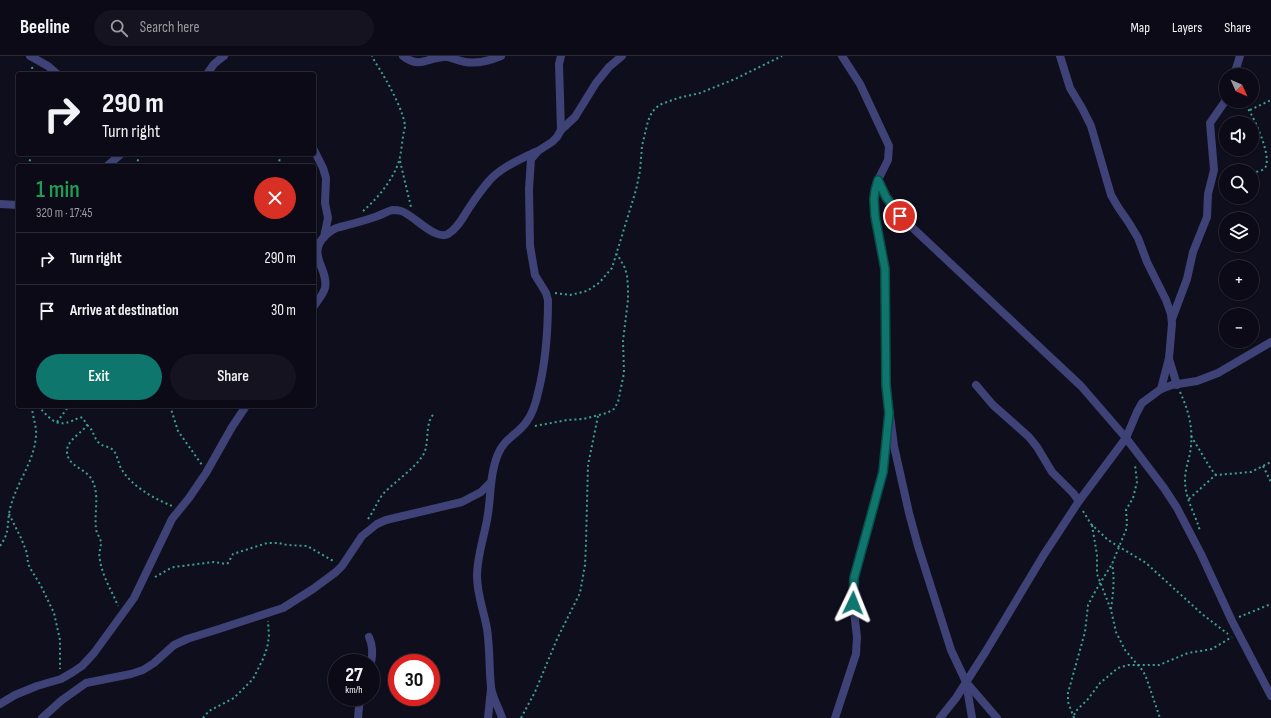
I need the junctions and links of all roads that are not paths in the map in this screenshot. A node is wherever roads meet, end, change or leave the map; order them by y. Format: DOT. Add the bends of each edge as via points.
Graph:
graph roads {
  1 [pos="30,56"];
  2 [pos="224,56"];
  3 [pos="403,56"];
  4 [pos="501,56"];
  5 [pos="561,56"];
  6 [pos="622,56"];
  7 [pos="842,56"];
  8 [pos="1060,56"];
  9 [pos="1240,56"];
  10 [pos="1236,68"];
  11 [pos="54,72"];
  12 [pos="208,72"];
  13 [pos="1220,108"];
  14 [pos="561,130"];
  15 [pos="538,151"];
  16 [pos="316,154"];
  17 [pos="119,156"];
  18 [pos="109,164"];
  19 [pos="878,180"];
  20 [pos="0,204"];
  21 [pos="16,205"];
  22 [pos="324,237"];
  23 [pos="316,303"];
  24 [pos="1172,319"];
  25 [pos="1271,342"];
  26 [pos="1169,358"];
  27 [pos="976,385"];
  28 [pos="1177,385"];
  29 [pos="1161,389"];
  30 [pos="245,408"];
  31 [pos="889,413"];
  32 [pos="1126,438"];
  33 [pos="490,483"];
  34 [pos="1078,501"];
  35 [pos="369,638"];
  36 [pos="373,654"];
  37 [pos="966,682"];
  38 [pos="491,688"];
  39 [pos="1271,696"];
  40 [pos="0,704"];
  41 [pos="359,706"];
  42 [pos="42,718"];
  43 [pos="358,718"];
  44 [pos="488,718"];
  45 [pos="502,718"];
  46 [pos="835,718"];
  47 [pos="940,718"];
  48 [pos="972,718"];
  49 [pos="997,718"];
  1 -- 11 [label="street"];
  2 -- 12 [label="street"];
  3 -- 4 [label="street" via="416,63 448,57 477,63"];
  5 -- 14 [label="street"];
  6 -- 14 [label="street" via="609,67 575,117"];
  7 -- 19 [label="street" via="860,84 889,146 888,160"];
  8 -- 24 [label="street" via="1070,88 1091,126 1111,195 1138,238"];
  9 -- 10 [label="street"];
  13 -- 24 [label="street" via="1210,123 1214,170 1208,194 1208,211"];
  14 -- 15 [label="street" via="552,142"];
  15 -- 22 [label="street" via="492,178 458,224 447,234 434,234 414,218 397,210 336,228"];
  15 -- 33 [label="street" via="531,159 529,171 530,246 536,275 548,300 547,347 543,374 532,413 522,427 502,446"];
  16 -- 22 [label="street" via="326,178 325,203 328,218"];
  17 -- 18 [label="street"];
  19 -- 31 [label="street" via="874,199 885,269 886,385"];
  19 -- 32 [label="street" via="886,197 900,216 1081,386"];
  20 -- 21 [label="street"];
  22 -- 23 [label="street" via="317,251 325,288"];
  24 -- 26 [label="street"];
  25 -- 28 [label="street" via="1218,373 1197,382"];
  26 -- 28 [label="street"];
  26 -- 29 [label="street"];
  27 -- 34 [label="street" via="993,405 1029,437 1052,472 1074,493"];
  28 -- 29 [label="street"];
  29 -- 32 [label="street" via="1141,405"];
  30 -- 40 [label="street" via="206,473 166,530 134,598 94,653 77,670 61,679 15,695"];
  31 -- 37 [label="street" via="897,461 916,539 951,650"];
  31 -- 46 [label="street" via="883,472 854,578 856,654"];
  32 -- 34 [label="street"];
  32 -- 39 [label="street" via="1177,508"];
  33 -- 38 [label="street" via="488,512 476,576 487,629"];
  33 -- 42 [label="street" via="481,492 462,502 386,520 362,536 342,566 330,577 283,608 187,639 174,645 143,670 86,683"];
  34 -- 37 [label="street"];
  35 -- 36 [label="street"];
  37 -- 47 [label="street"];
  37 -- 48 [label="street"];
  37 -- 49 [label="street"];
  38 -- 44 [label="street"];
  38 -- 45 [label="street"];
  41 -- 43 [label="street"];
}
